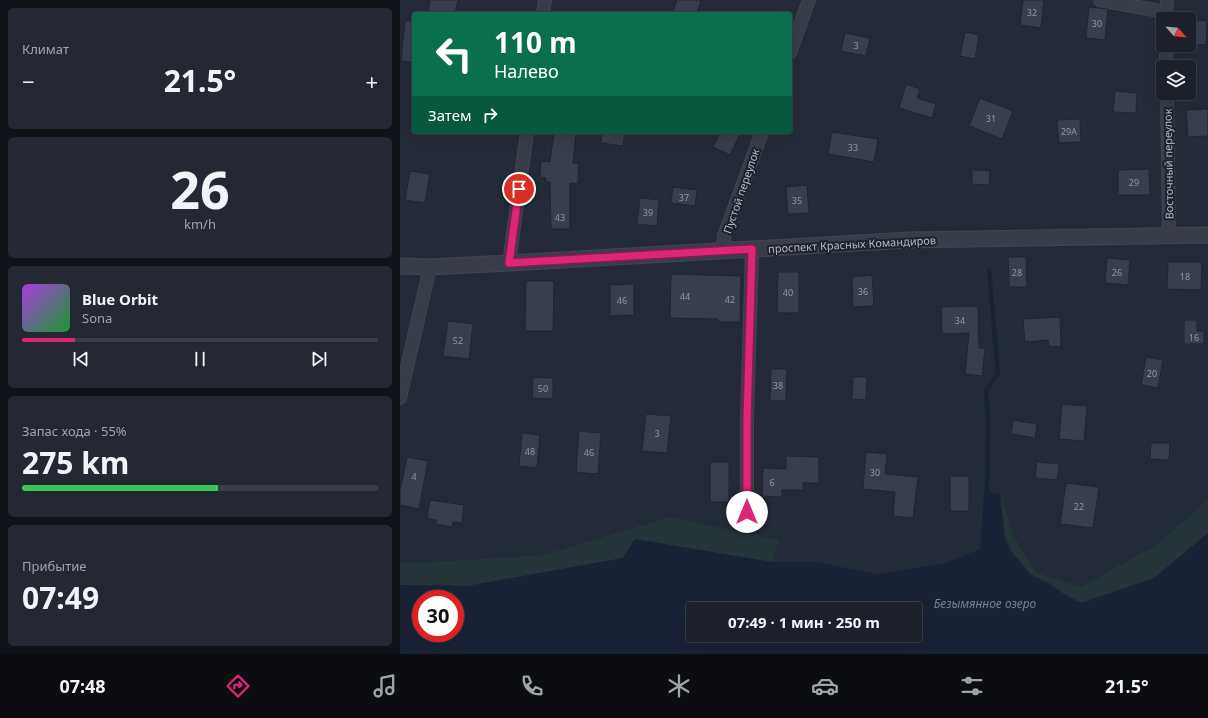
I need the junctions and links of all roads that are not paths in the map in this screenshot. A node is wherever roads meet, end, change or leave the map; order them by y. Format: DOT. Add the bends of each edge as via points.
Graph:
graph roads {
  1 [pos="545,0"];
  2 [pos="809,0"];
  3 [pos="1100,0"];
  4 [pos="1167,0"];
  5 [pos="543,12"];
  6 [pos="1166,12"];
  7 [pos="1156,14"];
  8 [pos="792,47"];
  9 [pos="1167,100"];
  10 [pos="527,134"];
  11 [pos="761,134"];
  12 [pos="1169,235"];
  13 [pos="1208,235"];
  14 [pos="752,249"];
  15 [pos="724,251"];
  16 [pos="509,263"];
  17 [pos="400,266"];
  18 [pos="430,267"];
  19 [pos="400,398"];
  20 [pos="747,512"];
  1 -- 5 [label="street"];
  2 -- 8 [label="street"];
  3 -- 7 [label="street"];
  4 -- 6 [label="street"];
  9 -- 12 [label="street, Восточный переулок"];
  10 -- 16 [label="street"];
  11 -- 15 [label="street, Пустой переулок" via="724,236"];
  12 -- 13 [label="street, проспект Красных Командиров"];
  12 -- 14 [label="street, проспект Красных Командиров" via="910,240"];
  14 -- 15 [label="street, проспект Красных Командиров"];
  14 -- 20 [label="street"];
  15 -- 16 [label="street, проспект Красных Командиров"];
  16 -- 18 [label="street, проспект Красных Командиров"];
  17 -- 18 [label="street, проспект Красных Командиров"];
  18 -- 19 [label="street"];
}
